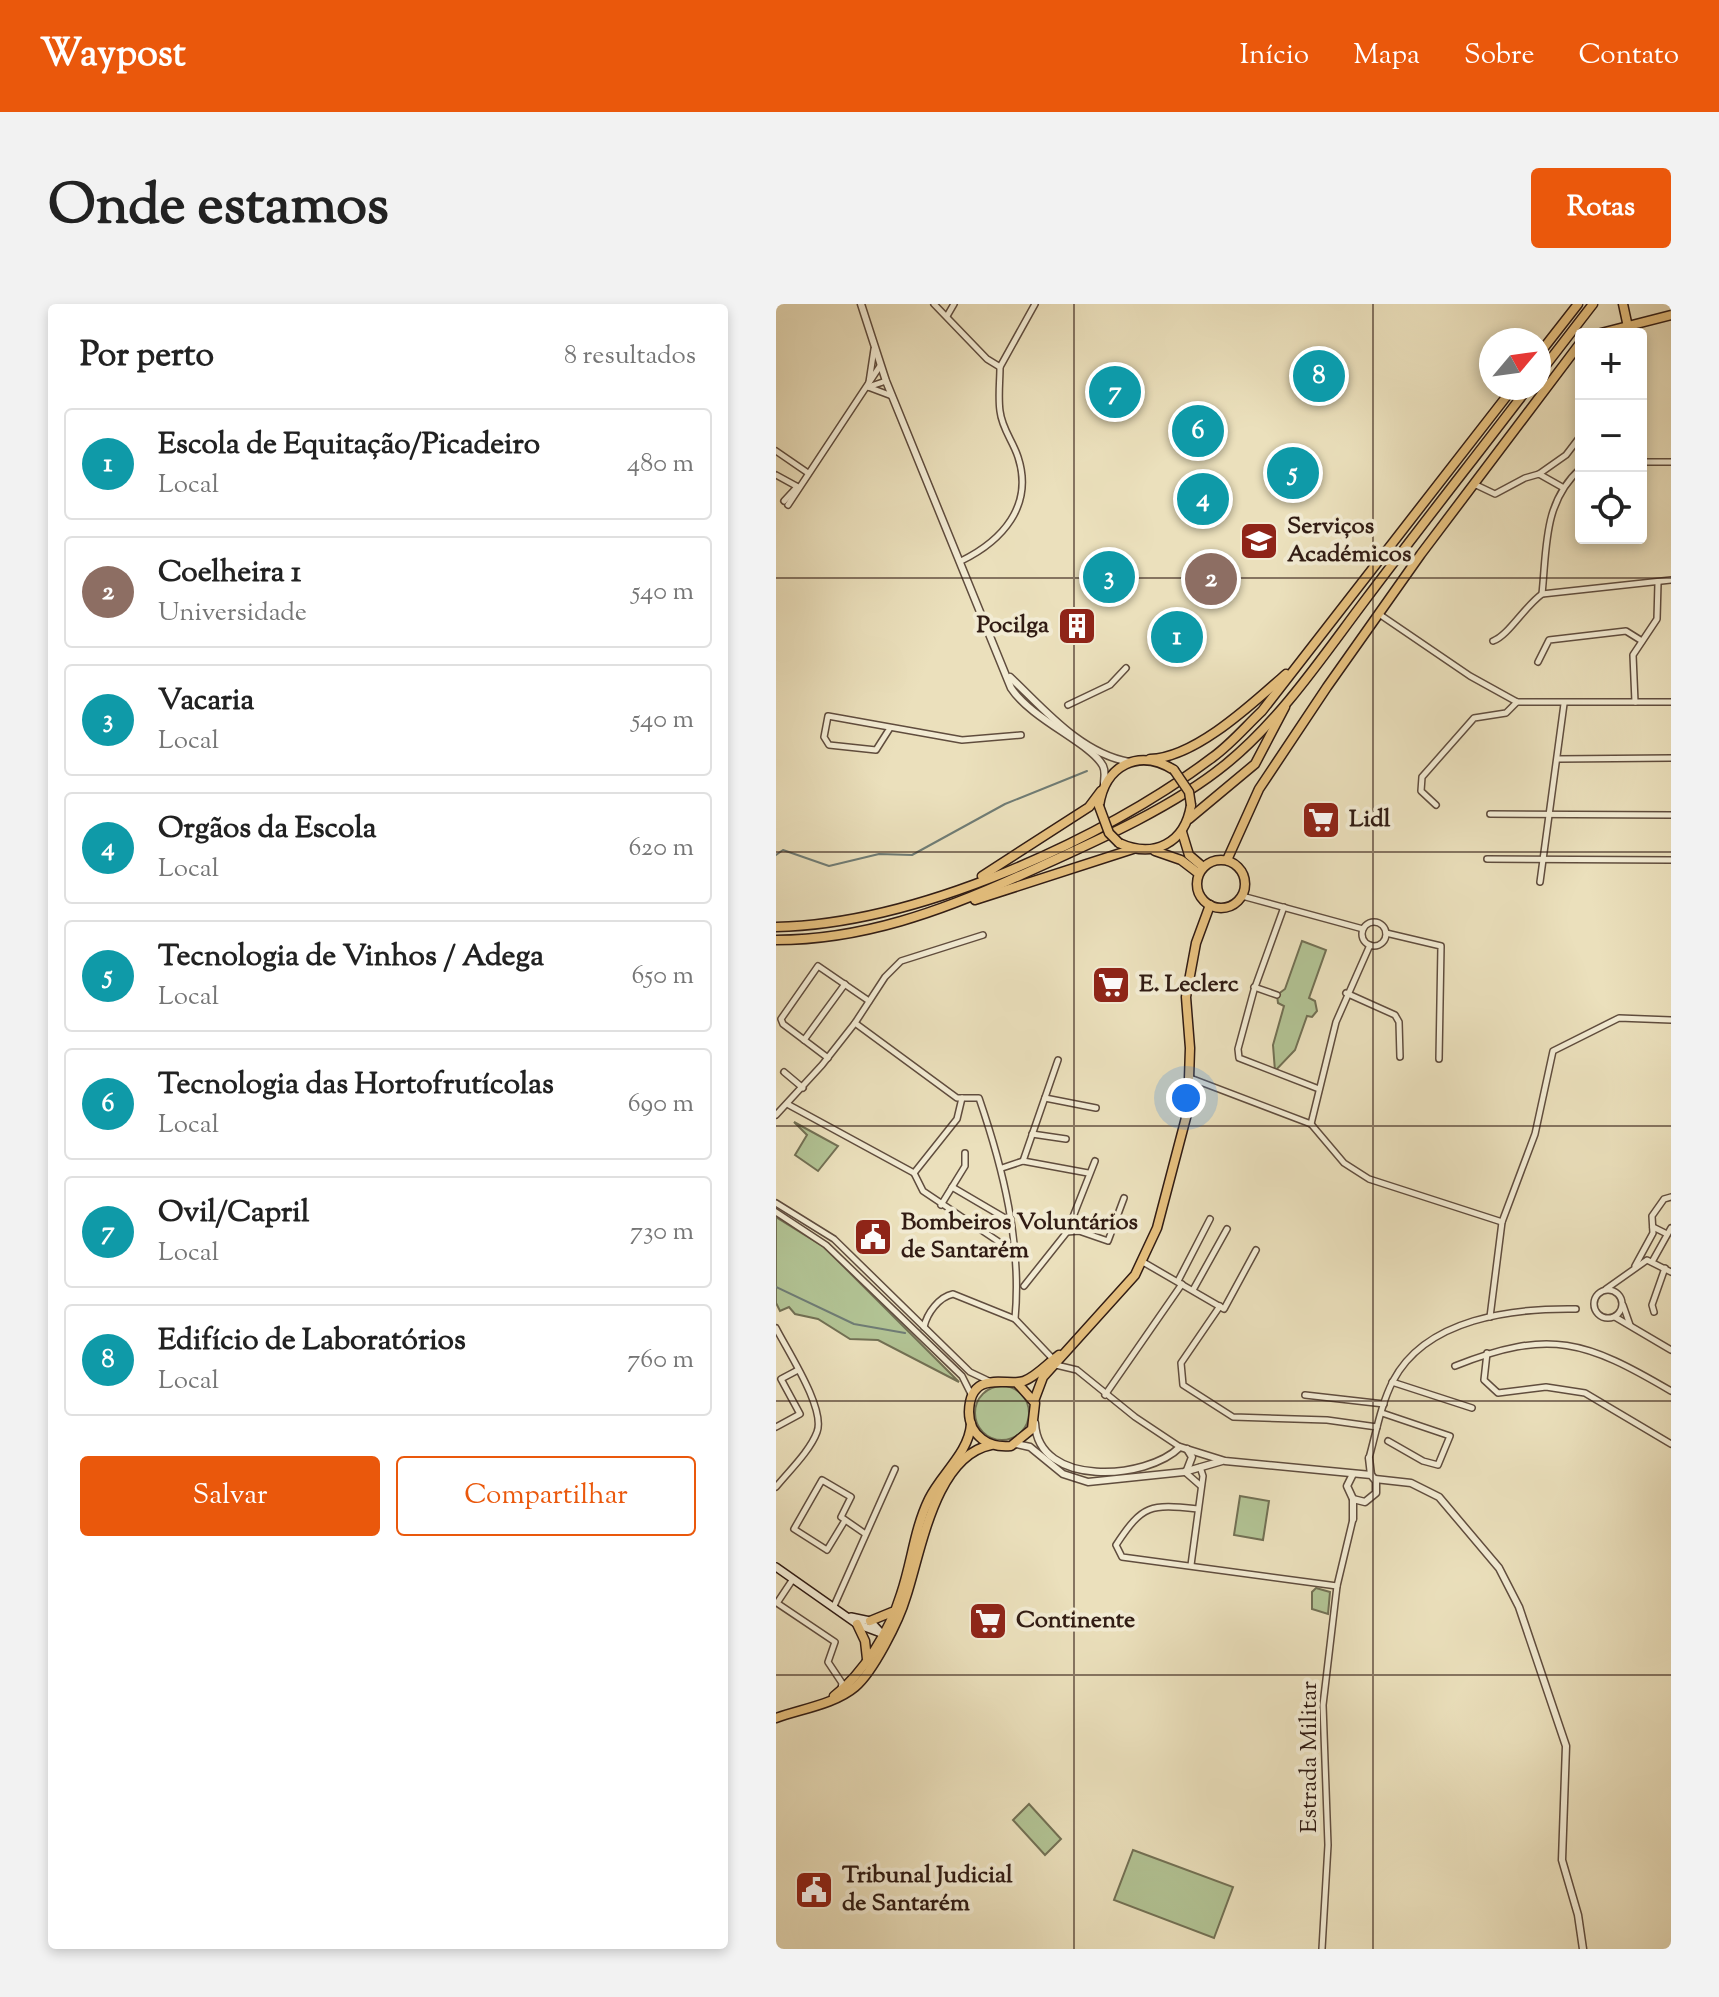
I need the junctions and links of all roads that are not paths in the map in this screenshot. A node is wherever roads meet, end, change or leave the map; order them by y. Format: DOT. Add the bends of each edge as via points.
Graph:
graph roads {
  1 [pos="861,304"];
  2 [pos="934,304"];
  3 [pos="954,304"];
  4 [pos="1035,304"];
  5 [pos="1578,304"];
  6 [pos="1593,304"];
  7 [pos="1623,304"];
  8 [pos="1671,315"];
  9 [pos="947,316"];
  10 [pos="1628,327"];
  11 [pos="1624,328"];
  12 [pos="1551,339"];
  13 [pos="874,349"];
  14 [pos="1575,350"];
  15 [pos="1551,358"];
  16 [pos="880,366"];
  17 [pos="1000,367"];
  18 [pos="886,381"];
  19 [pos="868,387"];
  20 [pos="892,396"];
  21 [pos="1504,400"];
  22 [pos="1519,400"];
  23 [pos="1575,443"];
  24 [pos="776,451"];
  25 [pos="1647,462"];
  26 [pos="1671,462"];
  27 [pos="1577,472"];
  28 [pos="808,473"];
  29 [pos="1539,474"];
  30 [pos="776,475"];
  31 [pos="1474,484"];
  32 [pos="798,487"];
  33 [pos="1562,487"];
  34 [pos="786,503"];
  35 [pos="961,561"];
  36 [pos="1671,580"];
  37 [pos="1658,583"];
  38 [pos="1542,594"];
  39 [pos="1379,614"];
  40 [pos="1493,641"];
  41 [pos="1642,641"];
  42 [pos="1300,661"];
  43 [pos="1538,662"];
  44 [pos="1126,668"];
  45 [pos="1291,696"];
  46 [pos="1517,702"];
  47 [pos="1635,702"];
  48 [pos="1671,702"];
  49 [pos="1564,704"];
  50 [pos="1068,705"];
  51 [pos="890,728"];
  52 [pos="1021,735"];
  53 [pos="1083,744"];
  54 [pos="1671,758"];
  55 [pos="1150,759"];
  56 [pos="1558,759"];
  57 [pos="1129,762"];
  58 [pos="1102,788"];
  59 [pos="1436,805"];
  60 [pos="1490,814"];
  61 [pos="1549,815"];
  62 [pos="1671,815"];
  63 [pos="1189,819"];
  64 [pos="1182,832"];
  65 [pos="1133,849"];
  66 [pos="1146,851"];
  67 [pos="1487,859"];
  68 [pos="1544,859"];
  69 [pos="1227,860"];
  70 [pos="1671,860"];
  71 [pos="1201,870"];
  72 [pos="1540,882"];
  73 [pos="965,888"];
  74 [pos="1242,896"];
  75 [pos="959,903"];
  76 [pos="1210,905"];
  77 [pos="1284,907"];
  78 [pos="776,927"];
  79 [pos="1363,929"];
  80 [pos="1386,933"];
  81 [pos="983,935"];
  82 [pos="776,940"];
  83 [pos="1370,945"];
  84 [pos="845,984"];
  85 [pos="1254,987"];
  86 [pos="1346,993"];
  87 [pos="1277,995"];
  88 [pos="869,1001"];
  89 [pos="1671,1020"];
  90 [pos="855,1023"];
  91 [pos="804,1040"];
  92 [pos="1400,1057"];
  93 [pos="828,1058"];
  94 [pos="1439,1059"];
  95 [pos="1058,1060"];
  96 [pos="784,1072"];
  97 [pos="1189,1078"];
  98 [pos="803,1088"];
  99 [pos="1319,1089"];
  100 [pos="962,1098"];
  101 [pos="1045,1098"];
  102 [pos="789,1105"];
  103 [pos="1096,1108"];
  104 [pos="776,1115"];
  105 [pos="1311,1124"];
  106 [pos="1032,1134"];
  107 [pos="1066,1139"];
  108 [pos="965,1153"];
  109 [pos="1023,1161"];
  110 [pos="1095,1161"];
  111 [pos="1002,1168"];
  112 [pos="914,1173"];
  113 [pos="1088,1173"];
  114 [pos="952,1187"];
  115 [pos="1671,1197"];
  116 [pos="1124,1198"];
  117 [pos="776,1203"];
  118 [pos="941,1205"];
  119 [pos="776,1212"];
  120 [pos="1210,1219"];
  121 [pos="1010,1221"];
  122 [pos="1502,1222"];
  123 [pos="1653,1227"];
  124 [pos="1227,1229"];
  125 [pos="1669,1231"];
  126 [pos="1067,1232"];
  127 [pos="1256,1250"];
  128 [pos="1014,1252"];
  129 [pos="1143,1262"];
  130 [pos="1652,1262"];
  131 [pos="1635,1266"];
  132 [pos="1668,1270"];
  133 [pos="1621,1281"];
  134 [pos="1180,1283"];
  135 [pos="1024,1286"];
  136 [pos="1193,1290"];
  137 [pos="1604,1290"];
  138 [pos="1620,1296"];
  139 [pos="1623,1304"];
  140 [pos="1220,1306"];
  141 [pos="1576,1309"];
  142 [pos="932,1311"];
  143 [pos="1654,1312"];
  144 [pos="1490,1317"];
  145 [pos="1615,1317"];
  146 [pos="915,1318"];
  147 [pos="1015,1319"];
  148 [pos="1631,1326"];
  149 [pos="776,1328"];
  150 [pos="924,1328"];
  151 [pos="1671,1350"];
  152 [pos="1487,1353"];
  153 [pos="1053,1363"];
  154 [pos="1455,1366"];
  155 [pos="798,1370"];
  156 [pos="990,1381"];
  157 [pos="1392,1382"];
  158 [pos="1017,1383"];
  159 [pos="1671,1391"];
  160 [pos="1105,1395"];
  161 [pos="1305,1395"];
  162 [pos="973,1397"];
  163 [pos="1034,1401"];
  164 [pos="1384,1404"];
  165 [pos="1472,1408"];
  166 [pos="1382,1413"];
  167 [pos="1035,1420"];
  168 [pos="971,1424"];
  169 [pos="776,1427"];
  170 [pos="1377,1427"];
  171 [pos="1388,1441"];
  172 [pos="1016,1444"];
  173 [pos="1671,1444"];
  174 [pos="991,1445"];
  175 [pos="1184,1448"];
  176 [pos="1369,1458"];
  177 [pos="1225,1461"];
  178 [pos="1213,1462"];
  179 [pos="1199,1467"];
  180 [pos="895,1469"];
  181 [pos="1184,1472"];
  182 [pos="1357,1472"];
  183 [pos="1333,1473"];
  184 [pos="1203,1476"];
  185 [pos="1373,1477"];
  186 [pos="1396,1483"];
  187 [pos="1347,1486"];
  188 [pos="776,1487"];
  189 [pos="1202,1487"];
  190 [pos="1377,1489"];
  191 [pos="1353,1499"];
  192 [pos="1365,1502"];
  193 [pos="1198,1509"];
  194 [pos="1353,1519"];
  195 [pos="844,1522"];
  196 [pos="864,1533"];
  197 [pos="1191,1565"];
  198 [pos="776,1567"];
  199 [pos="793,1579"];
  200 [pos="1337,1586"];
  201 [pos="834,1606"];
  202 [pos="895,1608"];
  203 [pos="854,1620"];
  204 [pos="870,1621"];
  205 [pos="884,1635"];
  206 [pos="867,1660"];
  207 [pos="841,1690"];
  208 [pos="827,1701"];
  209 [pos="776,1718"];
  210 [pos="1322,1949"];
  211 [pos="1583,1949"];
  1 -- 13 [label="street"];
  2 -- 9 [label="street"];
  3 -- 9 [label="street"];
  4 -- 17 [label="street"];
  5 -- 12 [label="main road"];
  6 -- 15 [label="main road"];
  7 -- 10 [label="main road"];
  8 -- 10 [label="main road"];
  9 -- 17 [label="street"];
  10 -- 11 [label="main road"];
  13 -- 16 [label="street"];
  13 -- 19 [label="street"];
  14 -- 31 [label="main road"];
  16 -- 18 [label="street"];
  16 -- 19 [label="street"];
  17 -- 35 [label="street" via="1000,411 1023,478 1021,504 987,547"];
  18 -- 19 [label="street"];
  18 -- 20 [label="street"];
  19 -- 20 [label="street"];
  19 -- 28 [label="street"];
  20 -- 35 [label="street"];
  21 -- 42 [label="main road"];
  22 -- 45 [label="main road"];
  23 -- 29 [label="street"];
  24 -- 28 [label="street"];
  25 -- 26 [label="street"];
  27 -- 33 [label="street"];
  28 -- 32 [label="street"];
  29 -- 31 [label="street" via="1495,494"];
  29 -- 33 [label="street"];
  30 -- 32 [label="street"];
  31 -- 39 [label="main road"];
  32 -- 34 [label="street"];
  33 -- 38 [label="street" via="1549,523"];
  35 -- 53 [label="street" via="1016,696"];
  36 -- 37 [label="street"];
  37 -- 38 [label="street"];
  37 -- 41 [label="street" via="1657,619"];
  38 -- 40 [label="street" via="1502,638"];
  39 -- 46 [label="street" via="1492,691"];
  39 -- 69 [label="main road" via="1271,769"];
  41 -- 43 [label="street" via="1626,631 1549,640"];
  41 -- 47 [label="street" via="1633,655"];
  42 -- 55 [label="main road" via="1199,742 1174,756"];
  42 -- 73 [label="main road" via="1262,711 1190,773 1089,833"];
  44 -- 50 [label="street" via="1100,691"];
  45 -- 63 [label="main road" via="1255,764"];
  45 -- 75 [label="main road" via="1245,747 1203,781 1089,845"];
  46 -- 49 [label="street"];
  46 -- 59 [label="street" via="1506,713 1474,718 1422,777 1421,791"];
  47 -- 48 [label="street"];
  47 -- 49 [label="street"];
  49 -- 56 [label="street"];
  51 -- 51 [label="street" via="828,716 824,737 829,745 876,750"];
  51 -- 52 [label="street" via="962,740"];
  53 -- 57 [label="street"];
  53 -- 58 [label="street" via="1102,764"];
  54 -- 56 [label="street"];
  55 -- 57 [label="main road"];
  55 -- 63 [label="main road, bridge" via="1183,780 1191,805"];
  56 -- 61 [label="street"];
  57 -- 58 [label="main road"];
  58 -- 65 [label="main road, bridge" via="1099,806 1109,833"];
  58 -- 73 [label="main road" via="1089,807"];
  60 -- 61 [label="street"];
  61 -- 62 [label="street"];
  61 -- 68 [label="street"];
  63 -- 64 [label="main road"];
  64 -- 66 [label="main road" via="1160,849"];
  64 -- 71 [label="main road" via="1189,855"];
  65 -- 66 [label="main road"];
  65 -- 75 [label="main road" via="993,897"];
  66 -- 71 [label="main road" via="1163,852"];
  67 -- 68 [label="street"];
  68 -- 70 [label="street"];
  68 -- 72 [label="street"];
  69 -- 71 [label="main road"];
  69 -- 74 [label="main road" via="1242,871"];
  71 -- 76 [label="main road" via="1197,890"];
  73 -- 78 [label="main road" via="857,918"];
  74 -- 76 [label="main road" via="1230,907"];
  74 -- 77 [label="street"];
  75 -- 82 [label="main road" via="872,928"];
  76 -- 97 [label="main road" via="1198,935 1186,997"];
  77 -- 79 [label="street"];
  77 -- 85 [label="street"];
  79 -- 80 [label="street" via="1377,922"];
  79 -- 83 [label="street"];
  80 -- 83 [label="street" via="1382,944"];
  80 -- 94 [label="street" via="1441,946"];
  81 -- 88 [label="street" via="901,961"];
  83 -- 86 [label="street"];
  84 -- 88 [label="street"];
  84 -- 91 [label="street"];
  84 -- 91 [label="street" via="818,966 781,1019"];
  85 -- 87 [label="street"];
  85 -- 99 [label="street" via="1239,1058"];
  86 -- 92 [label="street" via="1395,1015"];
  86 -- 99 [label="street"];
  88 -- 90 [label="street"];
  89 -- 122 [label="street" via="1619,1018 1553,1051 1535,1134"];
  90 -- 93 [label="street"];
  90 -- 100 [label="street"];
  91 -- 93 [label="street"];
  93 -- 98 [label="street"];
  95 -- 101 [label="street"];
  96 -- 98 [label="street"];
  97 -- 105 [label="street"];
  97 -- 129 [label="main road" via="1180,1150"];
  98 -- 102 [label="street"];
  99 -- 105 [label="street"];
  100 -- 111 [label="street" via="979,1098"];
  100 -- 112 [label="street" via="957,1119"];
  101 -- 103 [label="street"];
  101 -- 106 [label="street"];
  102 -- 104 [label="street"];
  102 -- 112 [label="street"];
  105 -- 122 [label="street" via="1358,1174"];
  106 -- 107 [label="street"];
  106 -- 109 [label="street"];
  108 -- 114 [label="street" via="965,1166"];
  109 -- 111 [label="street"];
  109 -- 113 [label="street"];
  110 -- 113 [label="street"];
  111 -- 121 [label="street"];
  112 -- 118 [label="street" via="923,1191"];
  113 -- 126 [label="street"];
  114 -- 118 [label="street"];
  114 -- 121 [label="street"];
  115 -- 123 [label="street" via="1652,1216"];
  116 -- 126 [label="street" via="1108,1241"];
  117 -- 146 [label="street" via="834,1239"];
  118 -- 128 [label="street"];
  119 -- 162 [label="street" via="826,1245 962,1376"];
  120 -- 134 [label="street"];
  121 -- 128 [label="street"];
  122 -- 144 [label="street"];
  123 -- 125 [label="street"];
  123 -- 131 [label="street"];
  124 -- 136 [label="street"];
  125 -- 130 [label="street"];
  126 -- 135 [label="street"];
  127 -- 140 [label="street" via="1224,1309"];
  128 -- 147 [label="street"];
  129 -- 134 [label="street"];
  129 -- 153 [label="main road"];
  130 -- 131 [label="street"];
  130 -- 132 [label="street"];
  131 -- 133 [label="street"];
  132 -- 143 [label="street" via="1652,1305"];
  133 -- 137 [label="street"];
  133 -- 138 [label="street"];
  134 -- 136 [label="street"];
  134 -- 160 [label="street"];
  136 -- 140 [label="street"];
  137 -- 138 [label="street"];
  137 -- 145 [label="street" via="1595,1299 1595,1309 1605,1318"];
  138 -- 139 [label="street"];
  139 -- 145 [label="street"];
  139 -- 148 [label="street"];
  140 -- 170 [label="street" via="1181,1363 1183,1385 1233,1417"];
  141 -- 144 [label="street"];
  142 -- 146 [label="street"];
  142 -- 147 [label="street" via="946,1296 958,1295"];
  142 -- 150 [label="street"];
  144 -- 157 [label="street" via="1441,1334"];
  145 -- 148 [label="street"];
  146 -- 150 [label="street"];
  147 -- 153 [label="street"];
  148 -- 151 [label="street"];
  149 -- 155 [label="street"];
  150 -- 156 [label="street" via="970,1372"];
  152 -- 154 [label="street"];
  152 -- 159 [label="street" via="1537,1342 1568,1344 1598,1352"];
  152 -- 173 [label="street" via="1484,1380 1498,1393 1546,1387 1585,1393"];
  153 -- 158 [label="main road"];
  153 -- 160 [label="street" via="1077,1370"];
  153 -- 163 [label="main road"];
  155 -- 169 [label="street" via="781,1379 800,1414"];
  155 -- 188 [label="street" via="819,1414 818,1431"];
  156 -- 158 [label="main road"];
  156 -- 162 [label="main road"];
  157 -- 164 [label="street"];
  157 -- 165 [label="street"];
  158 -- 163 [label="main road"];
  160 -- 175 [label="street"];
  161 -- 164 [label="street"];
  162 -- 168 [label="main road"];
  163 -- 167 [label="main road"];
  164 -- 166 [label="street"];
  166 -- 170 [label="street"];
  166 -- 171 [label="street" via="1450,1436 1438,1465"];
  167 -- 172 [label="main road" via="1028,1436"];
  167 -- 175 [label="street" via="1037,1440 1075,1471 1153,1465"];
  168 -- 174 [label="main road"];
  168 -- 202 [label="main road" via="967,1443 918,1522"];
  170 -- 176 [label="street"];
  172 -- 174 [label="main road"];
  172 -- 181 [label="street" via="1030,1447 1063,1474 1088,1482"];
  174 -- 205 [label="main road" via="971,1452 942,1491 906,1600"];
  175 -- 177 [label="street"];
  175 -- 181 [label="street" via="1192,1463"];
  176 -- 182 [label="street"];
  176 -- 185 [label="street"];
  177 -- 178 [label="street"];
  177 -- 183 [label="street"];
  178 -- 179 [label="street"];
  178 -- 184 [label="street"];
  179 -- 181 [label="street"];
  179 -- 184 [label="street"];
  180 -- 196 [label="street"];
  181 -- 189 [label="street"];
  182 -- 183 [label="street"];
  182 -- 185 [label="street"];
  182 -- 187 [label="street"];
  183 -- 187 [label="street"];
  184 -- 189 [label="street"];
  185 -- 186 [label="street"];
  185 -- 190 [label="street"];
  186 -- 190 [label="street"];
  186 -- 211 [label="street" via="1419,1486 1443,1501 1499,1568 1519,1607 1566,1746 1562,1860"];
  187 -- 191 [label="street"];
  189 -- 193 [label="street"];
  190 -- 192 [label="street"];
  191 -- 192 [label="street"];
  191 -- 194 [label="street, Estrada Militar"];
  192 -- 194 [label="street, Estrada Militar"];
  193 -- 197 [label="street"];
  193 -- 197 [label="street" via="1160,1505 1141,1512 1116,1545 1122,1557"];
  194 -- 200 [label="street, Estrada Militar"];
  195 -- 195 [label="street" via="841,1514 851,1497 822,1480 794,1529 827,1550"];
  195 -- 196 [label="street"];
  196 -- 201 [label="street"];
  197 -- 200 [label="street"];
  198 -- 199 [label="main road"];
  199 -- 201 [label="main road"];
  199 -- 207 [label="street" via="777,1603 835,1642 828,1662"];
  200 -- 210 [label="street, Estrada Militar" via="1323,1705 1328,1845"];
  201 -- 203 [label="main road"];
  202 -- 204 [label="main road"];
  202 -- 205 [label="main road"];
  203 -- 204 [label="main road"];
  203 -- 205 [label="main road"];
  203 -- 206 [label="main road"];
  204 -- 205 [label="main road"];
  205 -- 206 [label="main road"];
  205 -- 208 [label="main road" via="858,1685"];
  206 -- 207 [label="main road"];
  207 -- 208 [label="main road"];
  208 -- 209 [label="main road"];
}
